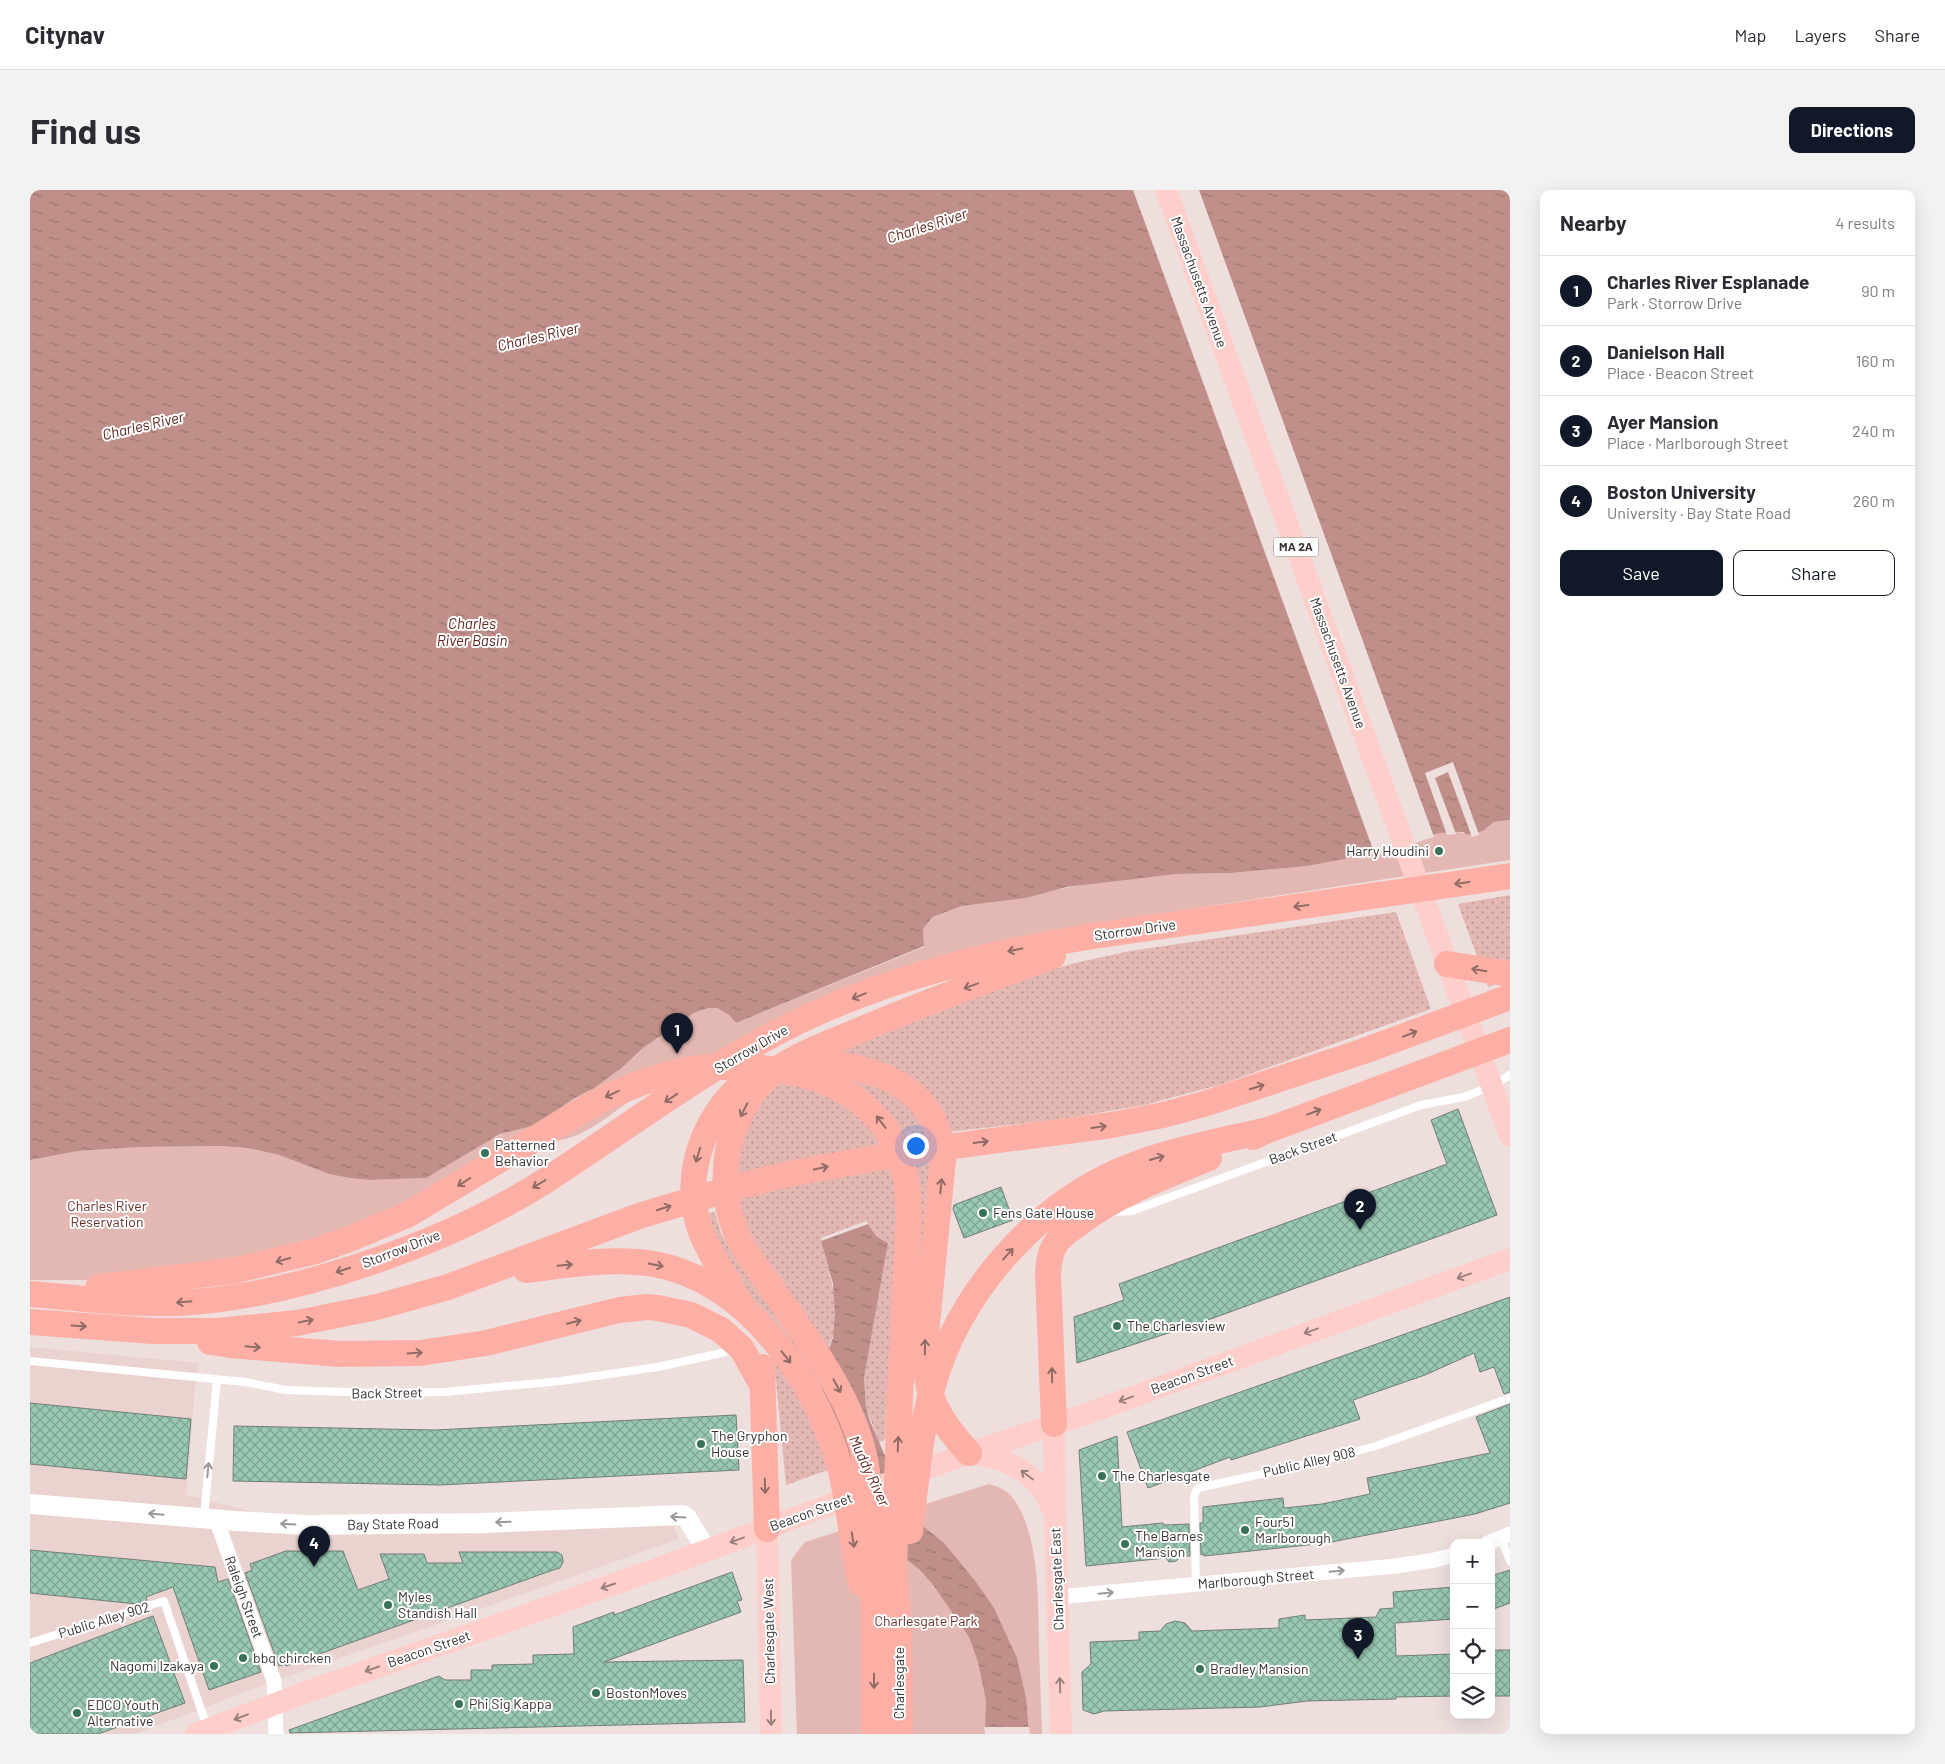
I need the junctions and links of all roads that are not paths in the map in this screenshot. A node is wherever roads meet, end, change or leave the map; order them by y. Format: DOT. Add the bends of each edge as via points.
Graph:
graph roads {
  1 [pos="1166,190"];
  2 [pos="1510,876"];
  3 [pos="1115,933"];
  4 [pos="1447,964"];
  5 [pos="1510,974"];
  6 [pos="1510,997"];
  7 [pos="1510,1040"];
  8 [pos="788,1063"];
  9 [pos="691,1069"];
  10 [pos="1496,1077"];
  11 [pos="1268,1130"];
  12 [pos="1510,1136"];
  13 [pos="1093,1213"];
  14 [pos="1510,1259"];
  15 [pos="492,1271"];
  16 [pos="31,1294"];
  17 [pos="30,1322"];
  18 [pos="153,1331"];
  19 [pos="742,1349"];
  20 [pos="30,1361"];
  21 [pos="217,1380"];
  22 [pos="762,1385"];
  23 [pos="1510,1398"];
  24 [pos="1054,1424"];
  25 [pos="969,1453"];
  26 [pos="30,1504"];
  27 [pos="1055,1514"];
  28 [pos="210,1519"];
  29 [pos="766,1529"];
  30 [pos="1500,1538"];
  31 [pos="707,1551"];
  32 [pos="1450,1555"];
  33 [pos="1510,1561"];
  34 [pos="1196,1585"];
  35 [pos="1057,1597"];
  36 [pos="874,1632"];
  37 [pos="899,1632"];
  38 [pos="30,1643"];
  39 [pos="275,1704"];
  40 [pos="202,1732"];
  41 [pos="276,1734"];
  42 [pos="771,1734"];
  43 [pos="874,1734"];
  44 [pos="900,1734"];
  45 [pos="1061,1734"];
  1 -- 4 [label="main road, Massachusetts Avenue / MA 2A"];
  2 -- 3 [label="highway, Storrow Drive, one-way"];
  3 -- 8 [label="highway, one-way" via="919,1005"];
  3 -- 16 [label="highway, Storrow Drive, one-way" via="1028,947 954,964 895,982 812,1016 701,1077 494,1210 380,1258 287,1286 201,1301 130,1302"];
  5 -- 4 [label="highway, one-way"];
  4 -- 10 [label="main road, Massachusetts Avenue / MA 2A"];
  15 -- 6 [label="highway, one-way" via="685,1202 784,1175 909,1152 1138,1120 1204,1104 1364,1051"];
  11 -- 7 [label="highway, one-way"];
  8 -- 22 [label="highway, one-way" via="757,1073 727,1099 702,1143 694,1179 694,1203 700,1229 755,1333"];
  8 -- 36 [label="highway, one-way" via="769,1077 748,1101 726,1157 725,1185 741,1242 832,1377 859,1437 870,1497"];
  9 -- 16 [label="highway, one-way" via="664,1075 613,1094 407,1215 316,1251 232,1271"];
  25 -- 9 [label="highway, one-way" via="943,1423 927,1382 926,1334 943,1160 941,1141 928,1111 918,1098 893,1080 860,1069 822,1062 778,1058"];
  37 -- 9 [label="highway, one-way" via="894,1568 910,1202 902,1162 892,1138 878,1118 846,1091 816,1078 774,1070"];
  10 -- 12 [label="main road, Massachusetts Avenue / MA 2A"];
  10 -- 13 [label="lane, Back Street" via="1464,1097 1421,1105 1132,1211"];
  11 -- 13 [label="highway" via="1130,1191"];
  37 -- 11 [label="highway, one-way" via="924,1425 932,1389 950,1341 978,1293 1036,1225 1094,1183 1147,1161"];
  24 -- 13 [label="highway, one-way" via="1050,1258 1061,1237"];
  14 -- 24 [label="main road, Beacon Street, one-way"];
  18 -- 15 [label="highway, one-way" via="216,1331 297,1323 386,1304"];
  15 -- 36 [label="highway, one-way" via="608,1261 655,1264 700,1280 740,1307 793,1365 816,1403 845,1489 857,1565"];
  17 -- 18 [label="highway, one-way"];
  18 -- 19 [label="highway, one-way" via="230,1345 340,1354 400,1354 486,1343 619,1310 647,1307 701,1319 725,1333"];
  19 -- 21 [label="lane, Back Street" via="641,1370 445,1392 315,1392"];
  19 -- 22 [label="highway"];
  20 -- 21 [label="lane, Back Street"];
  28 -- 21 [label="lane, Raleigh Street, one-way"];
  22 -- 29 [label="highway, one-way"];
  23 -- 34 [label="lane, Public Alley 908" via="1376,1446 1198,1488 1194,1493"];
  24 -- 25 [label="main road, Beacon Street"];
  24 -- 27 [label="main road, Charlesgate East"];
  27 -- 25 [label="main road, one-way" via="1035,1480 1015,1464"];
  25 -- 29 [label="main road, Beacon Street"];
  28 -- 26 [label="street, Bay State Road, one-way"];
  27 -- 35 [label="main road, Charlesgate East"];
  31 -- 28 [label="street, Bay State Road, one-way" via="683,1516 306,1525"];
  28 -- 39 [label="street, Raleigh Street" via="274,1682"];
  29 -- 31 [label="main road, Beacon Street, one-way"];
  29 -- 42 [label="main road, Charlesgate West, one-way"];
  30 -- 33 [label="lane"];
  31 -- 39 [label="main road, Beacon Street, one-way"];
  34 -- 32 [label="street, Marlborough Street, one-way" via="1396,1566"];
  35 -- 34 [label="street, Marlborough Street, one-way"];
  45 -- 35 [label="main road, Charlesgate East, one-way"];
  36 -- 43 [label="highway, Charlesgate, one-way"];
  37 -- 44 [label="highway, Charlesgate"];
  38 -- 40 [label="lane, Public Alley 902" via="164,1601"];
  39 -- 40 [label="main road, Beacon Street, one-way"];
  39 -- 41 [label="street, Raleigh Street"];
}
